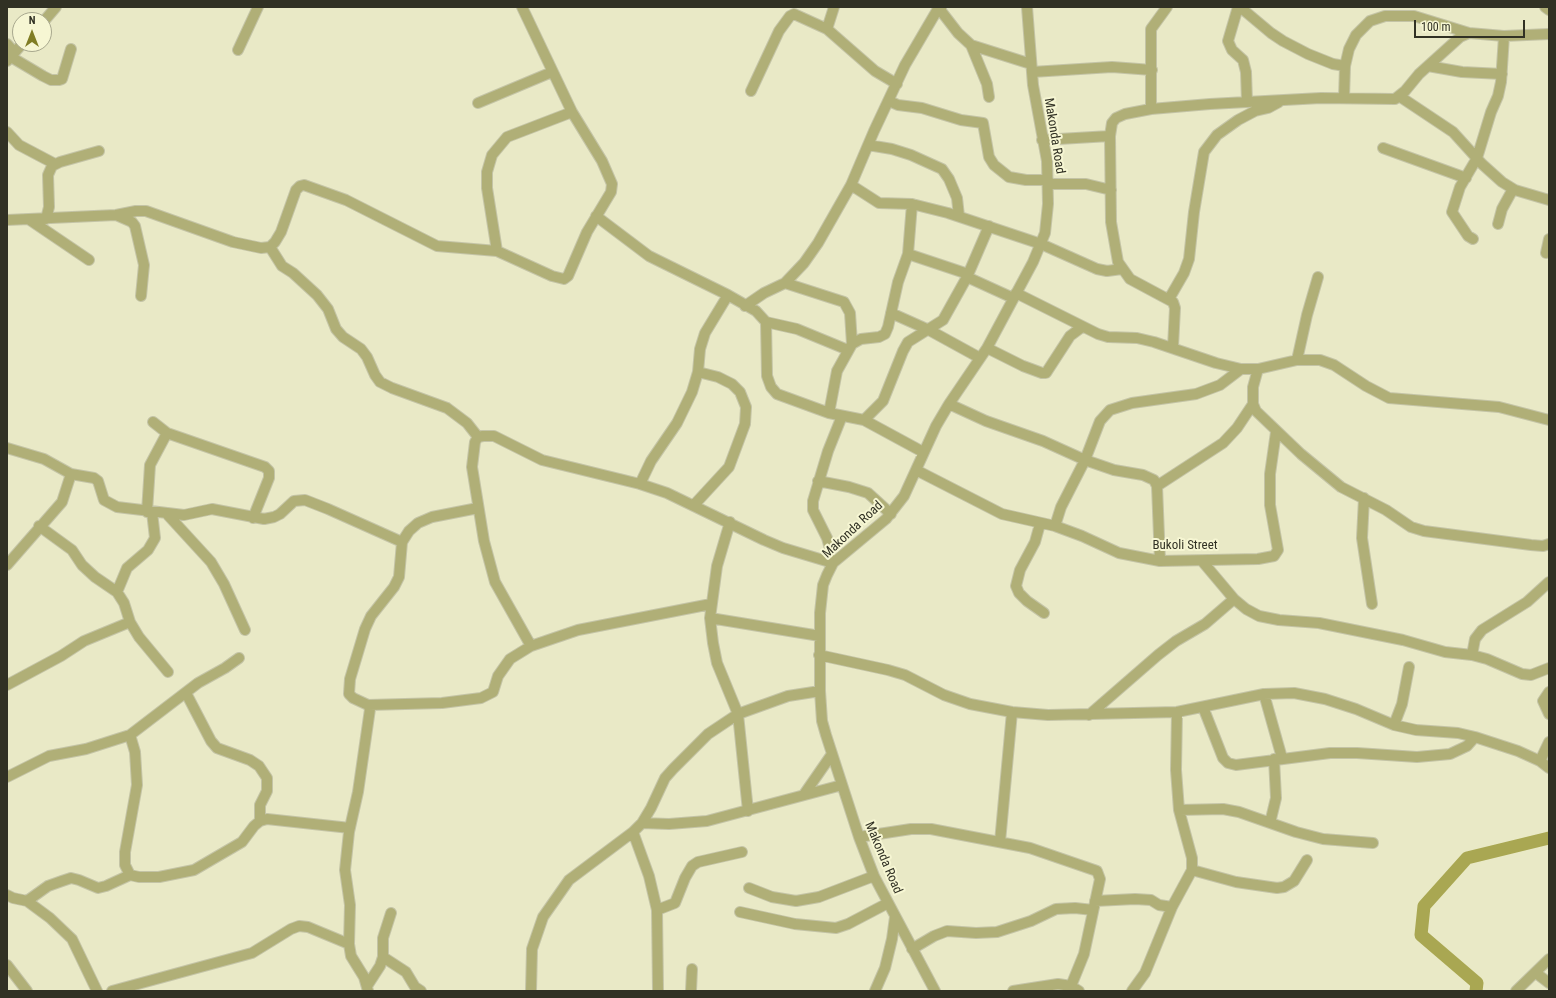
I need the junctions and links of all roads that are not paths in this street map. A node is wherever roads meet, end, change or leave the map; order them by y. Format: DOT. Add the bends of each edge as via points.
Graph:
graph roads {
  1 [pos="258,7"];
  2 [pos="522,7"];
  3 [pos="834,7"];
  4 [pos="940,7"];
  5 [pos="1027,7"];
  6 [pos="1167,7"];
  7 [pos="1239,7"];
  8 [pos="1545,7"];
  9 [pos="1549,10"];
  10 [pos="827,29"];
  11 [pos="1469,33"];
  12 [pos="1549,34"];
  13 [pos="1504,36"];
  14 [pos="7,44"];
  15 [pos="972,45"];
  16 [pos="71,49"];
  17 [pos="238,50"];
  18 [pos="11,57"];
  19 [pos="1346,66"];
  20 [pos="1428,66"];
  21 [pos="1031,68"];
  22 [pos="1152,70"];
  23 [pos="552,72"];
  24 [pos="1502,74"];
  25 [pos="897,84"];
  26 [pos="751,91"];
  27 [pos="1398,96"];
  28 [pos="989,97"];
  29 [pos="1344,98"];
  30 [pos="1280,100"];
  31 [pos="889,101"];
  32 [pos="1247,102"];
  33 [pos="478,103"];
  34 [pos="1151,109"];
  35 [pos="572,112"];
  36 [pos="7,132"];
  37 [pos="1110,136"];
  38 [pos="1042,140"];
  39 [pos="868,145"];
  40 [pos="1383,148"];
  41 [pos="99,151"];
  42 [pos="1477,158"];
  43 [pos="55,164"];
  44 [pos="1466,178"];
  45 [pos="1048,182"];
  46 [pos="851,185"];
  47 [pos="1513,189"];
  48 [pos="1111,190"];
  49 [pos="1549,200"];
  50 [pos="912,204"];
  51 [pos="116,215"];
  52 [pos="596,216"];
  53 [pos="959,216"];
  54 [pos="46,219"];
  55 [pos="7,220"];
  56 [pos="30,220"];
  57 [pos="1498,224"];
  58 [pos="989,226"];
  59 [pos="1473,239"];
  60 [pos="1549,239"];
  61 [pos="1040,244"];
  62 [pos="270,247"];
  63 [pos="497,251"];
  64 [pos="1546,253"];
  65 [pos="908,254"];
  66 [pos="88,260"];
  67 [pos="1122,269"];
  68 [pos="968,276"];
  69 [pos="1318,277"];
  70 [pos="785,283"];
  71 [pos="728,295"];
  72 [pos="1015,295"];
  73 [pos="141,296"];
  74 [pos="1169,299"];
  75 [pos="745,306"];
  76 [pos="891,313"];
  77 [pos="766,322"];
  78 [pos="1082,327"];
  79 [pos="929,330"];
  80 [pos="850,347"];
  81 [pos="1173,347"];
  82 [pos="987,348"];
  83 [pos="980,358"];
  84 [pos="1297,360"];
  85 [pos="1241,369"];
  86 [pos="1258,369"];
  87 [pos="698,372"];
  88 [pos="948,404"];
  89 [pos="1253,404"];
  90 [pos="829,412"];
  91 [pos="842,416"];
  92 [pos="864,420"];
  93 [pos="1549,420"];
  94 [pos="153,422"];
  95 [pos="1276,432"];
  96 [pos="167,433"];
  97 [pos="478,437"];
  98 [pos="7,448"];
  99 [pos="923,452"];
  100 [pos="1084,460"];
  101 [pos="916,470"];
  102 [pos="71,474"];
  103 [pos="818,481"];
  104 [pos="640,484"];
  105 [pos="1157,486"];
  106 [pos="1364,498"];
  107 [pos="694,505"];
  108 [pos="478,508"];
  109 [pos="150,512"];
  110 [pos="167,514"];
  111 [pos="891,514"];
  112 [pos="253,518"];
  113 [pos="730,522"];
  114 [pos="1040,524"];
  115 [pos="39,526"];
  116 [pos="1055,526"];
  117 [pos="402,542"];
  118 [pos="1547,546"];
  119 [pos="1160,561"];
  120 [pos="1202,561"];
  121 [pos="831,562"];
  122 [pos="7,565"];
  123 [pos="1549,582"];
  124 [pos="117,592"];
  125 [pos="1234,599"];
  126 [pos="711,604"];
  127 [pos="1372,604"];
  128 [pos="1044,613"];
  129 [pos="710,618"];
  130 [pos="130,622"];
  131 [pos="244,630"];
  132 [pos="820,636"];
  133 [pos="530,646"];
  134 [pos="819,655"];
  135 [pos="1472,655"];
  136 [pos="239,658"];
  137 [pos="1409,667"];
  138 [pos="1549,668"];
  139 [pos="168,672"];
  140 [pos="7,684"];
  141 [pos="820,691"];
  142 [pos="1549,692"];
  143 [pos="186,693"];
  144 [pos="1264,694"];
  145 [pos="368,705"];
  146 [pos="1203,707"];
  147 [pos="1012,712"];
  148 [pos="1177,712"];
  149 [pos="738,714"];
  150 [pos="1549,714"];
  151 [pos="1089,715"];
  152 [pos="1394,724"];
  153 [pos="130,735"];
  154 [pos="1475,737"];
  155 [pos="1549,742"];
  156 [pos="832,754"];
  157 [pos="1278,759"];
  158 [pos="1540,761"];
  159 [pos="1549,768"];
  160 [pos="7,777"];
  161 [pos="842,784"];
  162 [pos="804,793"];
  163 [pos="1179,810"];
  164 [pos="748,811"];
  165 [pos="260,821"];
  166 [pos="642,823"];
  167 [pos="1270,823"];
  168 [pos="350,828"];
  169 [pos="633,832"];
  170 [pos="858,836"];
  171 [pos="1000,842"];
  172 [pos="1373,843"];
  173 [pos="742,852"];
  174 [pos="1307,860"];
  175 [pos="1192,870"];
  176 [pos="130,875"];
  177 [pos="874,876"];
  178 [pos="748,888"];
  179 [pos="7,895"];
  180 [pos="27,901"];
  181 [pos="888,903"];
  182 [pos="1094,905"];
  183 [pos="1172,907"];
  184 [pos="657,910"];
  185 [pos="391,912"];
  186 [pos="740,912"];
  187 [pos="895,917"];
  188 [pos="349,944"];
  189 [pos="912,949"];
  190 [pos="384,957"];
  191 [pos="1549,959"];
  192 [pos="7,965"];
  193 [pos="692,969"];
  194 [pos="1536,973"];
  195 [pos="1549,983"];
  196 [pos="368,988"];
  197 [pos="1075,989"];
  198 [pos="1519,990"];
  199 [pos="28,991"];
  200 [pos="97,991"];
  201 [pos="112,991"];
  202 [pos="421,991"];
  203 [pos="531,991"];
  204 [pos="658,991"];
  205 [pos="691,991"];
  206 [pos="875,991"];
  207 [pos="935,991"];
  208 [pos="1013,991"];
  209 [pos="1132,991"];
  1 -- 17 [label="street"];
  2 -- 23 [label="street"];
  3 -- 10 [label="street"];
  4 -- 15 [label="street" via="958,33"];
  4 -- 25 [label="street" via="919,39"];
  5 -- 21 [label="street, Makonda Road"];
  6 -- 22 [label="street" via="1151,29"];
  7 -- 19 [label="street" via="1283,42 1327,62"];
  7 -- 32 [label="street" via="1228,41 1230,47 1243,60"];
  8 -- 9 [label="street"];
  10 -- 25 [label="street" via="875,71"];
  10 -- 26 [label="street" via="800,16 790,16"];
  11 -- 13 [label="street"];
  11 -- 19 [label="street" via="1414,16 1385,16 1370,21 1356,35 1349,49"];
  11 -- 20 [label="street" via="1460,37"];
  12 -- 13 [label="street"];
  13 -- 24 [label="street"];
  14 -- 18 [label="street"];
  15 -- 21 [label="street"];
  15 -- 28 [label="street" via="987,84"];
  16 -- 18 [label="street" via="62,79 59,80 47,78"];
  19 -- 29 [label="street"];
  20 -- 24 [label="street" via="1462,72"];
  20 -- 27 [label="street"];
  21 -- 22 [label="street" via="1112,67"];
  21 -- 38 [label="street, Makonda Road"];
  22 -- 34 [label="street"];
  23 -- 33 [label="street"];
  23 -- 35 [label="street"];
  24 -- 42 [label="street" via="1498,96"];
  25 -- 31 [label="street"];
  27 -- 29 [label="street" via="1395,99"];
  27 -- 42 [label="street" via="1453,132"];
  29 -- 30 [label="street"];
  30 -- 32 [label="street"];
  30 -- 74 [label="street" via="1268,108 1255,111 1238,120 1217,135 1204,152 1189,259"];
  31 -- 39 [label="street"];
  31 -- 45 [label="street" via="961,120 983,122 989,157 994,166 1009,177"];
  32 -- 34 [label="street"];
  34 -- 37 [label="street" via="1116,118 1112,123"];
  35 -- 52 [label="street" via="602,161 612,184 611,192"];
  35 -- 63 [label="street" via="507,137 492,155 487,172 487,188"];
  36 -- 43 [label="street" via="19,145"];
  37 -- 38 [label="street"];
  37 -- 48 [label="street"];
  38 -- 45 [label="street, Makonda Road"];
  39 -- 46 [label="street"];
  39 -- 53 [label="street" via="905,153 942,169 957,198"];
  40 -- 44 [label="street"];
  41 -- 43 [label="street"];
  42 -- 44 [label="street"];
  42 -- 47 [label="street"];
  43 -- 54 [label="street" via="48,175 49,207"];
  44 -- 59 [label="street" via="1456,197 1452,212 1468,236"];
  45 -- 48 [label="street" via="1086,184"];
  45 -- 61 [label="street, Makonda Road" via="1047,223"];
  46 -- 50 [label="street" via="879,204"];
  46 -- 70 [label="street" via="818,243"];
  47 -- 49 [label="street"];
  47 -- 57 [label="street" via="1502,209"];
  48 -- 67 [label="street" via="1113,233"];
  50 -- 53 [label="street"];
  50 -- 65 [label="street"];
  51 -- 54 [label="street"];
  51 -- 62 [label="street" via="146,211 233,242 261,248"];
  51 -- 73 [label="street" via="135,226 144,265"];
  52 -- 63 [label="street" via="568,276 564,279"];
  52 -- 71 [label="street" via="649,256"];
  53 -- 58 [label="street"];
  54 -- 56 [label="street"];
  55 -- 56 [label="street"];
  56 -- 66 [label="street"];
  58 -- 61 [label="street"];
  58 -- 68 [label="street"];
  60 -- 64 [label="street"];
  61 -- 67 [label="street" via="1097,269 1107,272"];
  61 -- 72 [label="street, Makonda Road"];
  62 -- 63 [label="street" via="281,232 296,190 304,185 358,206 437,246"];
  62 -- 97 [label="street" via="282,266 317,295 328,309 342,337 361,349 374,376 380,382 447,408 467,423"];
  65 -- 68 [label="street"];
  65 -- 76 [label="street"];
  67 -- 74 [label="street" via="1130,279 1142,287"];
  68 -- 72 [label="street"];
  68 -- 79 [label="street" via="943,320"];
  69 -- 84 [label="street"];
  70 -- 75 [label="street"];
  70 -- 80 [label="street" via="844,302 850,313"];
  71 -- 75 [label="street"];
  71 -- 87 [label="street" via="704,333"];
  72 -- 78 [label="street"];
  72 -- 82 [label="street, Makonda Road"];
  74 -- 81 [label="street" via="1175,308"];
  75 -- 77 [label="street" via="756,311"];
  76 -- 79 [label="street"];
  76 -- 80 [label="street" via="885,334 860,339"];
  77 -- 80 [label="street" via="797,329"];
  77 -- 90 [label="street" via="767,376 770,387 777,394"];
  78 -- 81 [label="street" via="1108,337 1137,338"];
  78 -- 82 [label="street" via="1070,336 1046,373 1023,366"];
  79 -- 83 [label="street"];
  79 -- 92 [label="street" via="908,342 883,401"];
  80 -- 90 [label="street" via="837,371"];
  81 -- 85 [label="street"];
  82 -- 83 [label="street, Makonda Road"];
  83 -- 88 [label="street, Makonda Road"];
  84 -- 86 [label="street"];
  84 -- 93 [label="street" via="1320,360 1334,365 1389,398 1499,407"];
  85 -- 86 [label="street"];
  85 -- 100 [label="street" via="1220,385 1196,394 1132,403 1110,410 1100,421"];
  86 -- 89 [label="street" via="1253,387"];
  87 -- 104 [label="street" via="692,392 677,423 651,461"];
  87 -- 107 [label="street" via="718,377 732,384 740,392 746,407 746,424 729,467"];
  88 -- 99 [label="street, Makonda Road"];
  88 -- 100 [label="street"];
  89 -- 95 [label="street" via="1256,411"];
  89 -- 105 [label="street" via="1223,443"];
  90 -- 91 [label="street"];
  91 -- 92 [label="street"];
  91 -- 103 [label="street"];
  92 -- 99 [label="street"];
  94 -- 96 [label="street"];
  95 -- 106 [label="street" via="1336,483"];
  95 -- 120 [label="street, Bukoli Street" via="1270,474 1270,505 1278,550 1274,556 1258,559"];
  96 -- 109 [label="street" via="150,465"];
  96 -- 112 [label="street" via="265,467 269,471 269,478"];
  97 -- 104 [label="street" via="494,436 542,460"];
  97 -- 108 [label="street" via="472,467"];
  98 -- 102 [label="street" via="44,459"];
  99 -- 101 [label="street, Makonda Road"];
  100 -- 105 [label="street" via="1114,470 1143,475 1154,480"];
  100 -- 116 [label="street" via="1072,482"];
  101 -- 111 [label="street, Makonda Road" via="904,496"];
  101 -- 114 [label="street, Bukoli Street" via="1002,514"];
  102 -- 109 [label="street" via="98,481 102,496 109,504"];
  102 -- 115 [label="street" via="62,502"];
  103 -- 111 [label="street" via="868,493"];
  103 -- 121 [label="street" via="813,510 827,538"];
  104 -- 107 [label="street"];
  105 -- 119 [label="street"];
  106 -- 118 [label="street" via="1411,527 1424,531"];
  106 -- 127 [label="street" via="1362,538"];
  107 -- 113 [label="street"];
  108 -- 117 [label="street" via="451,512 418,523 409,530"];
  108 -- 133 [label="street" via="495,582"];
  109 -- 110 [label="street"];
  109 -- 124 [label="street" via="155,538 148,550 127,568"];
  110 -- 112 [label="street" via="184,515 212,510"];
  110 -- 131 [label="street" via="211,562 224,584"];
  111 -- 121 [label="street, Makonda Road"];
  112 -- 117 [label="street" via="274,517 294,501 304,500"];
  113 -- 121 [label="street" via="783,548"];
  113 -- 126 [label="street" via="717,566"];
  114 -- 116 [label="street, Bukoli Street"];
  114 -- 128 [label="street" via="1035,542 1020,570 1016,586 1019,593"];
  115 -- 122 [label="street"];
  115 -- 124 [label="street" via="72,550 82,566 94,578"];
  116 -- 119 [label="street, Bukoli Street" via="1119,553"];
  117 -- 145 [label="street" via="398,577 365,629 349,684 349,694 352,698"];
  119 -- 120 [label="street, Bukoli Street"];
  120 -- 125 [label="street"];
  121 -- 132 [label="street, Makonda Road" via="824,585"];
  123 -- 135 [label="street" via="1527,602 1482,630 1475,639"];
  124 -- 130 [label="street" via="124,603"];
  125 -- 135 [label="street" via="1259,616 1319,623"];
  125 -- 151 [label="street" via="1205,624 1158,655"];
  126 -- 129 [label="street"];
  126 -- 133 [label="street" via="578,630"];
  129 -- 132 [label="street"];
  129 -- 149 [label="street" via="717,662"];
  130 -- 139 [label="street"];
  130 -- 140 [label="street" via="84,641"];
  132 -- 134 [label="street, Makonda Road"];
  133 -- 145 [label="street" via="510,659 498,676 493,692 482,698"];
  134 -- 141 [label="street, Makonda Road"];
  134 -- 147 [label="street" via="905,675 944,695 970,704"];
  135 -- 138 [label="street" via="1522,674"];
  136 -- 143 [label="street"];
  137 -- 152 [label="street" via="1402,704"];
  141 -- 149 [label="street" via="788,696"];
  141 -- 156 [label="street, Makonda Road" via="822,721"];
  142 -- 150 [label="street" via="1542,701"];
  143 -- 153 [label="street"];
  143 -- 165 [label="street" via="210,740 217,748 250,760 259,766 267,778 266,791 260,805"];
  144 -- 146 [label="street"];
  144 -- 152 [label="street" via="1294,693 1325,699"];
  144 -- 157 [label="street"];
  145 -- 168 [label="street" via="370,717"];
  146 -- 148 [label="street"];
  146 -- 157 [label="street" via="1223,758 1228,763 1236,765"];
  147 -- 151 [label="street"];
  147 -- 171 [label="street"];
  148 -- 151 [label="street"];
  148 -- 163 [label="street" via="1176,770"];
  149 -- 164 [label="street"];
  149 -- 166 [label="street" via="708,734 665,778"];
  152 -- 154 [label="street" via="1416,730"];
  153 -- 160 [label="street" via="86,749 49,756"];
  153 -- 176 [label="street" via="137,785 125,852"];
  154 -- 157 [label="street" via="1467,746 1450,754 1417,757 1330,753"];
  154 -- 158 [label="street"];
  155 -- 158 [label="street"];
  156 -- 161 [label="street, Makonda Road"];
  156 -- 162 [label="street"];
  157 -- 167 [label="street" via="1276,798"];
  158 -- 159 [label="street"];
  161 -- 162 [label="street"];
  161 -- 170 [label="street, Makonda Road"];
  162 -- 164 [label="street"];
  163 -- 167 [label="street" via="1239,812"];
  163 -- 175 [label="street" via="1192,858"];
  164 -- 166 [label="street" via="707,821"];
  165 -- 168 [label="street" via="267,819"];
  165 -- 176 [label="street" via="242,842 194,870 159,877 139,878"];
  166 -- 169 [label="street"];
  167 -- 172 [label="street" via="1323,839"];
  168 -- 188 [label="street" via="345,870 350,905"];
  169 -- 184 [label="street" via="649,876"];
  169 -- 203 [label="street" via="569,880 543,917 532,949"];
  170 -- 171 [label="street" via="931,829"];
  170 -- 177 [label="street, Makonda Road"];
  171 -- 182 [label="street" via="1030,848 1094,869 1100,879"];
  173 -- 184 [label="street" via="698,862 692,866 684,878 676,902"];
  174 -- 175 [label="street" via="1294,881 1277,888 1236,882"];
  175 -- 183 [label="street"];
  176 -- 180 [label="street" via="98,888 71,878 62,880 48,886"];
  177 -- 178 [label="street" via="819,897 796,901 772,897"];
  177 -- 181 [label="street, Makonda Road"];
  179 -- 180 [label="street"];
  180 -- 200 [label="street" via="72,939"];
  181 -- 186 [label="street" via="836,928 795,924"];
  181 -- 187 [label="street, Makonda Road"];
  182 -- 183 [label="street" via="1135,899 1151,900 1159,905"];
  182 -- 189 [label="street" via="1056,909 1031,921 997,932 947,931"];
  182 -- 197 [label="street"];
  183 -- 209 [label="street" via="1147,968"];
  184 -- 204 [label="street"];
  185 -- 190 [label="street" via="383,938"];
  187 -- 189 [label="street, Makonda Road"];
  187 -- 206 [label="street" via="885,968"];
  188 -- 196 [label="street" via="351,956"];
  188 -- 201 [label="street" via="308,927 299,926 252,953"];
  189 -- 207 [label="street, Makonda Road"];
  190 -- 196 [label="street"];
  190 -- 202 [label="street" via="406,972 415,987"];
  191 -- 194 [label="street"];
  192 -- 199 [label="street"];
  193 -- 205 [label="street"];
  194 -- 195 [label="street"];
  194 -- 198 [label="street"];
  197 -- 208 [label="street" via="1058,984"];
}
